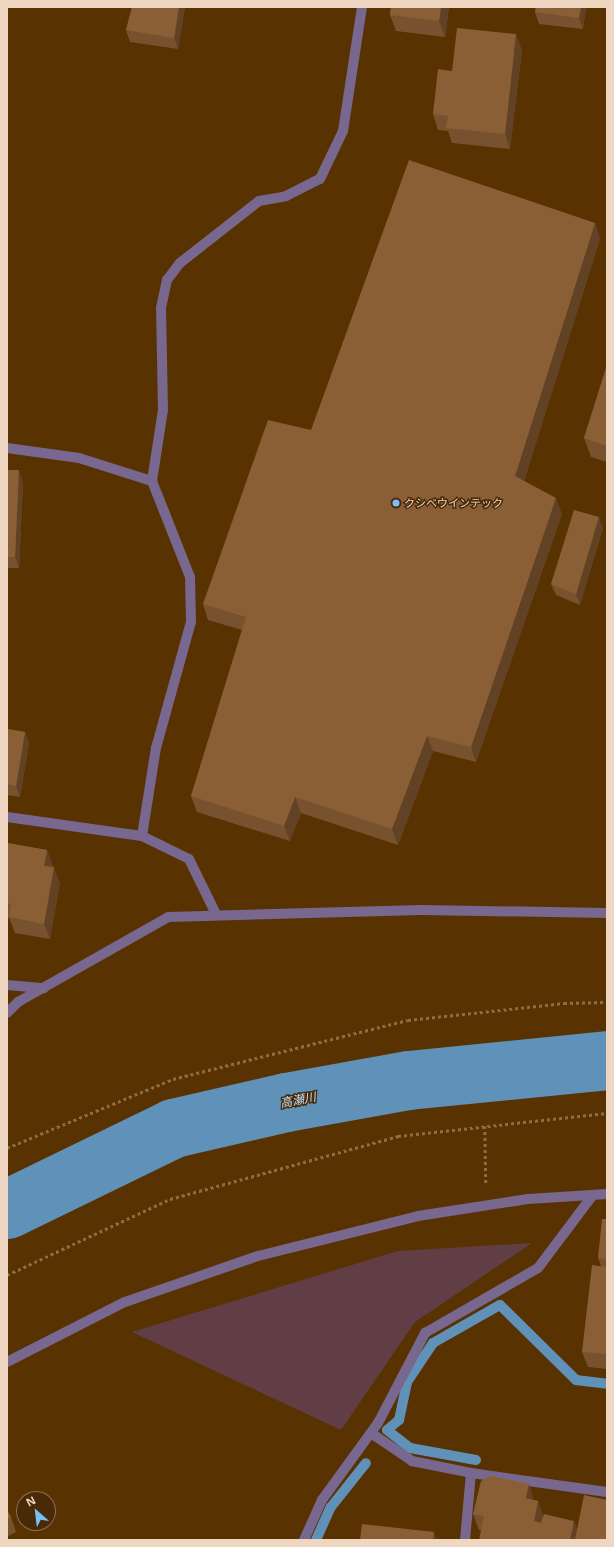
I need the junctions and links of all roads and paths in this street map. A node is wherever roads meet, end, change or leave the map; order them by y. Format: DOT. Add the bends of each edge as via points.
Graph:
graph roads {
  1 [pos="362,7"];
  2 [pos="7,448"];
  3 [pos="152,480"];
  4 [pos="7,817"];
  5 [pos="142,836"];
  6 [pos="607,912"];
  7 [pos="216,914"];
  8 [pos="7,985"];
  9 [pos="44,988"];
  10 [pos="607,1002"];
  11 [pos="7,1013"];
  12 [pos="607,1113"];
  13 [pos="485,1126"];
  14 [pos="7,1148"];
  15 [pos="607,1194"];
  16 [pos="593,1195"];
  17 [pos="486,1206"];
  18 [pos="7,1275"];
  19 [pos="7,1362"];
  20 [pos="371,1433"];
  21 [pos="471,1473"];
  22 [pos="607,1492"];
  23 [pos="304,1540"];
  24 [pos="465,1540"];
  1 -- 3 [label="street" via="343,131 320,179 286,196 259,201 180,263 167,280 161,308 163,410"];
  2 -- 3 [label="street" via="79,458"];
  3 -- 5 [label="street" via="190,577 191,622 156,748"];
  4 -- 5 [label="street"];
  5 -- 7 [label="street" via="189,859"];
  6 -- 7 [label="street" via="421,910"];
  7 -- 9 [label="street" via="168,917"];
  8 -- 9 [label="street"];
  9 -- 11 [label="street" via="18,1002"];
  10 -- 14 [label="path" via="564,1003 408,1020 173,1079"];
  12 -- 13 [label="path"];
  13 -- 17 [label="path"];
  13 -- 18 [label="path" via="398,1136 170,1200"];
  15 -- 16 [label="street"];
  16 -- 17 [label="street"];
  16 -- 20 [label="street" via="538,1268 425,1333"];
  17 -- 19 [label="street" via="418,1216 258,1256 125,1302"];
  20 -- 21 [label="street" via="412,1461"];
  20 -- 23 [label="street" via="322,1500"];
  21 -- 22 [label="street"];
  21 -- 24 [label="street"];
}
